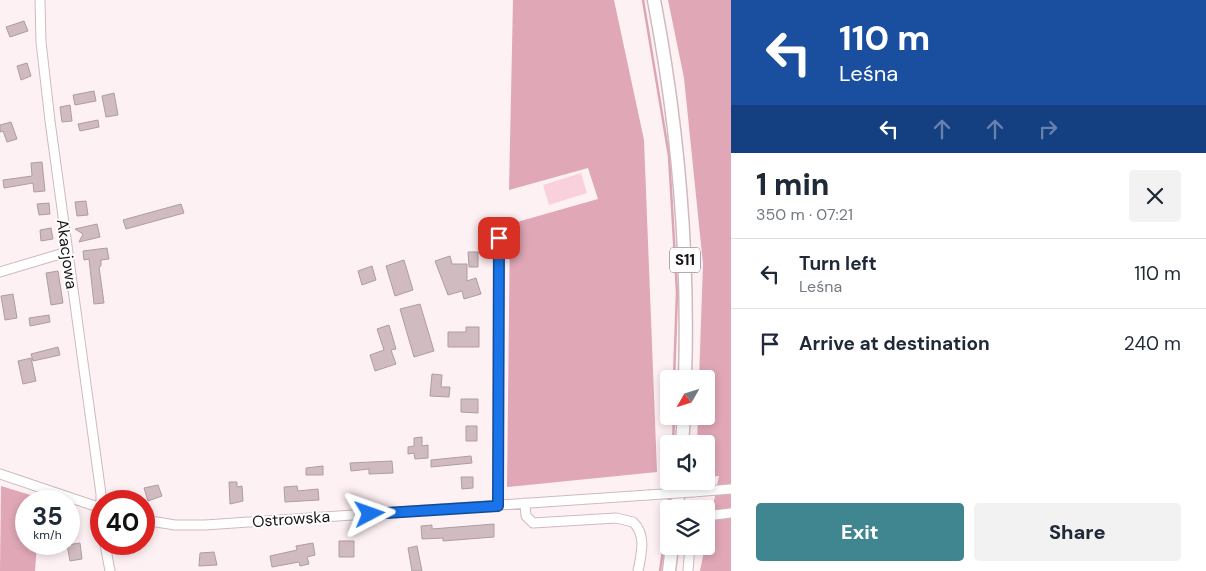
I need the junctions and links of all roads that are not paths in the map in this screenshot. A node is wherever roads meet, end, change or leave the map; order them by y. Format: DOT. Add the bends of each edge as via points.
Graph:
graph roads {
  1 [pos="40,0"];
  2 [pos="654,0"];
  3 [pos="499,238"];
  4 [pos="67,252"];
  5 [pos="0,272"];
  6 [pos="685,370"];
  7 [pos="0,474"];
  8 [pos="731,489"];
  9 [pos="99,490"];
  10 [pos="90,504"];
  11 [pos="525,504"];
  12 [pos="498,506"];
  13 [pos="731,513"];
  14 [pos="715,515"];
  15 [pos="155,522"];
  16 [pos="107,555"];
  17 [pos="671,555"];
  18 [pos="689,555"];
  19 [pos="110,571"];
  20 [pos="638,571"];
  21 [pos="669,571"];
  22 [pos="688,571"];
  1 -- 4 [label="street, Akacjowa" via="41,42"];
  2 -- 6 [label="highway, S11" via="670,96 681,196 686,299"];
  3 -- 12 [label="street"];
  4 -- 5 [label="street"];
  4 -- 9 [label="street, Akacjowa"];
  7 -- 10 [label="street"];
  8 -- 11 [label="street, Ostrowska, bridge"];
  11 -- 12 [label="street, Ostrowska"];
  11 -- 20 [label="street" via="526,516 533,522 616,518 633,522 641,536"];
  12 -- 15 [label="street, Ostrowska" via="205,525"];
  13 -- 14 [label="street"];
  16 -- 19 [label="street"];
  17 -- 21 [label="highway"];
  18 -- 22 [label="street"];
}
